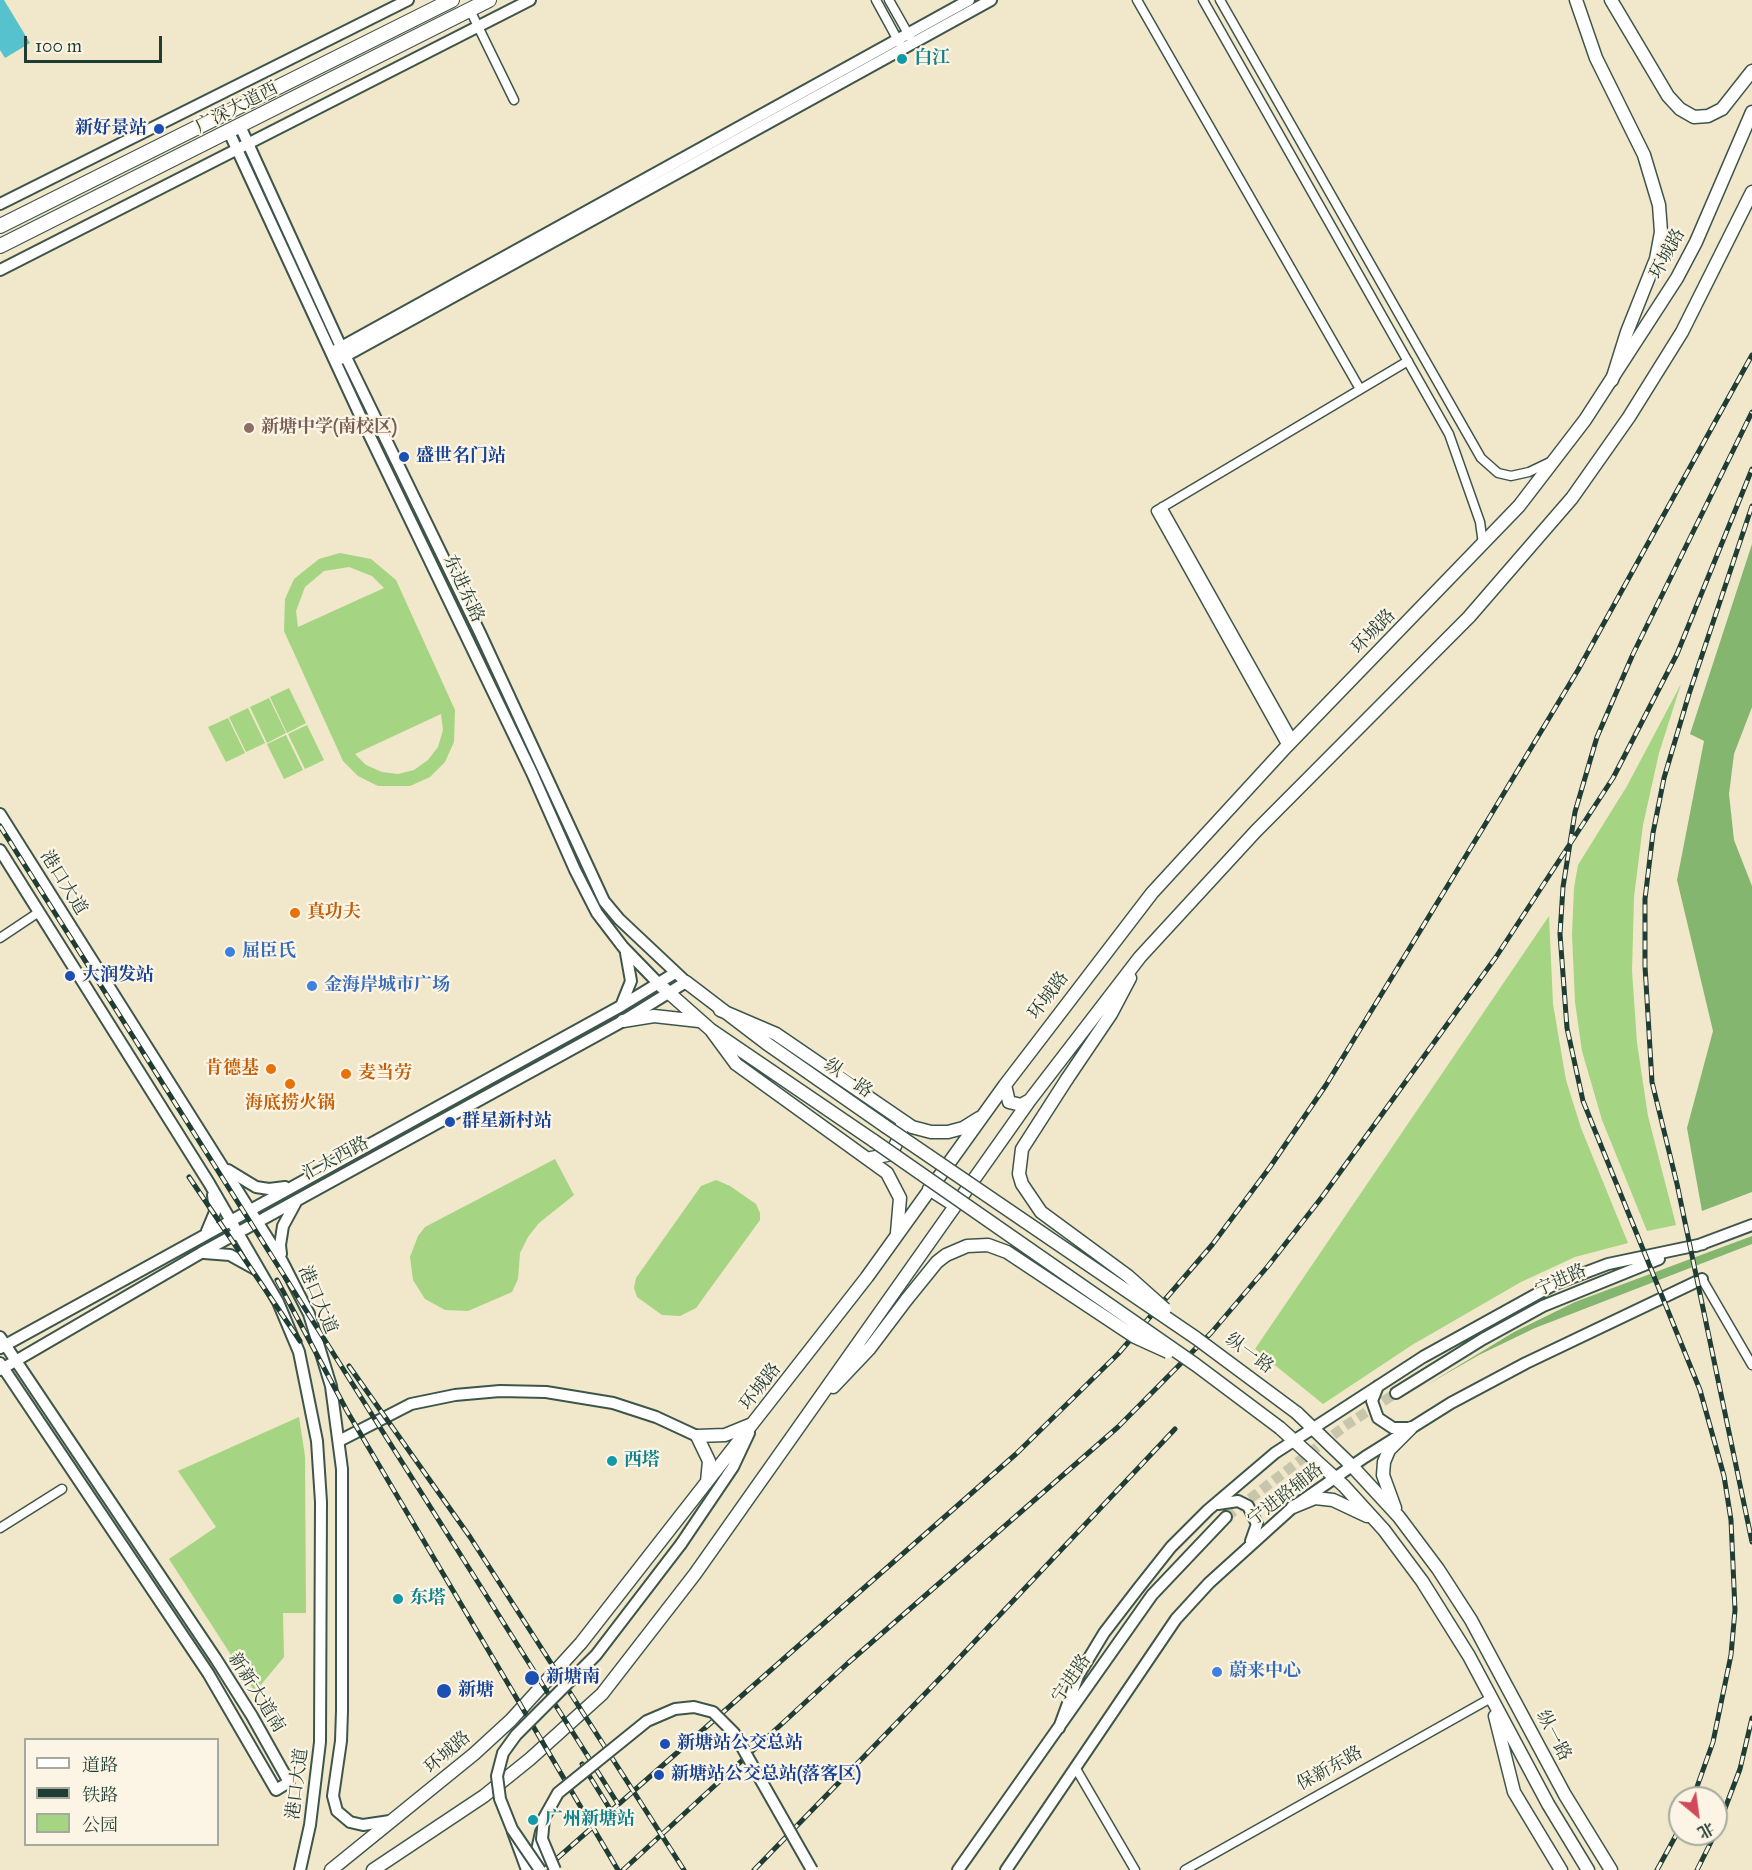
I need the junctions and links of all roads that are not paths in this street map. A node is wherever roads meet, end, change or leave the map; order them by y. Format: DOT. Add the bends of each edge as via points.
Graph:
graph roads {
  1 [pos="408,0"];
  2 [pos="452,0"];
  3 [pos="489,0"];
  4 [pos="530,0"];
  5 [pos="876,0"];
  6 [pos="889,0"];
  7 [pos="969,0"];
  8 [pos="991,0"];
  9 [pos="1137,0"];
  10 [pos="1203,0"];
  11 [pos="1220,0"];
  12 [pos="1576,0"];
  13 [pos="1611,0"];
  14 [pos="470,10"];
  15 [pos="478,26"];
  16 [pos="905,41"];
  17 [pos="1752,71"];
  18 [pos="514,100"];
  19 [pos="1752,112"];
  20 [pos="234,129"];
  21 [pos="243,146"];
  22 [pos="1752,192"];
  23 [pos="0,204"];
  24 [pos="0,226"];
  25 [pos="0,246"];
  26 [pos="0,270"];
  27 [pos="338,354"];
  28 [pos="1408,361"];
  29 [pos="1612,380"];
  30 [pos="1360,389"];
  31 [pos="1556,459"];
  32 [pos="1483,545"];
  33 [pos="1290,743"];
  34 [pos="0,814"];
  35 [pos="0,850"];
  36 [pos="39,912"];
  37 [pos="0,938"];
  38 [pos="623,947"];
  39 [pos="1140,957"];
  40 [pos="675,973"];
  41 [pos="686,982"];
  42 [pos="659,984"];
  43 [pos="669,993"];
  44 [pos="621,1006"];
  45 [pos="720,1010"];
  46 [pos="623,1021"];
  47 [pos="700,1022"];
  48 [pos="711,1030"];
  49 [pos="1005,1085"];
  50 [pos="1030,1100"];
  51 [pos="985,1114"];
  52 [pos="899,1119"];
  53 [pos="871,1158"];
  54 [pos="333,1163"];
  55 [pos="223,1166"];
  56 [pos="340,1176"];
  57 [pos="209,1184"];
  58 [pos="294,1185"];
  59 [pos="929,1190"];
  60 [pos="299,1198"];
  61 [pos="954,1205"];
  62 [pos="250,1209"];
  63 [pos="231,1220"];
  64 [pos="258,1221"];
  65 [pos="1752,1225"];
  66 [pos="238,1232"];
  67 [pos="897,1234"];
  68 [pos="203,1235"];
  69 [pos="1703,1244"];
  70 [pos="201,1253"];
  71 [pos="282,1260"];
  72 [pos="261,1272"];
  73 [pos="1702,1279"];
  74 [pos="1196,1338"];
  75 [pos="2,1343"];
  76 [pos="16,1361"];
  77 [pos="1196,1365"];
  78 [pos="1752,1365"];
  79 [pos="1,1367"];
  80 [pos="1383,1382"];
  81 [pos="1396,1393"];
  82 [pos="811,1409"];
  83 [pos="760,1418"];
  84 [pos="1313,1428"];
  85 [pos="1411,1428"];
  86 [pos="750,1430"];
  87 [pos="697,1436"];
  88 [pos="339,1441"];
  89 [pos="1294,1441"];
  90 [pos="1352,1466"];
  91 [pos="1335,1478"];
  92 [pos="707,1483"];
  93 [pos="62,1489"];
  94 [pos="1213,1505"];
  95 [pos="1293,1508"];
  96 [pos="1226,1517"];
  97 [pos="1399,1517"];
  98 [pos="0,1528"];
  99 [pos="1384,1530"];
  100 [pos="1250,1545"];
  101 [pos="1491,1698"];
  102 [pos="1059,1728"];
  103 [pos="320,1742"];
  104 [pos="341,1742"];
  105 [pos="1075,1767"];
  106 [pos="397,1819"];
  107 [pos="542,1828"];
  108 [pos="512,1829"];
  109 [pos="300,1870"];
  110 [pos="331,1870"];
  111 [pos="373,1870"];
  112 [pos="527,1870"];
  113 [pos="540,1870"];
  114 [pos="555,1870"];
  115 [pos="812,1870"];
  116 [pos="958,1870"];
  117 [pos="1006,1870"];
  118 [pos="1134,1870"];
  119 [pos="1185,1870"];
  120 [pos="1561,1870"];
  121 [pos="1588,1870"];
  122 [pos="1611,1870"];
  1 -- 23 [label="street"];
  2 -- 24 [label="highway, 广深大道西"];
  3 -- 14 [label="highway, 广深大道西"];
  4 -- 15 [label="street"];
  5 -- 16 [label="street"];
  6 -- 16 [label="street"];
  7 -- 16 [label="street"];
  8 -- 16 [label="street"];
  9 -- 30 [label="street"];
  10 -- 28 [label="street"];
  11 -- 31 [label="street" via="1481,458 1498,473 1511,476"];
  12 -- 29 [label="main road" via="1596,58 1644,154 1659,205 1661,232 1656,259"];
  13 -- 17 [label="main road" via="1668,96 1694,117 1722,109"];
  14 -- 15 [label="street"];
  14 -- 20 [label="highway, 广深大道西"];
  15 -- 18 [label="street"];
  15 -- 21 [label="street"];
  16 -- 27 [label="street"];
  19 -- 29 [label="main road, 环城路" via="1696,242"];
  20 -- 21 [label="street, 东进东路"];
  20 -- 25 [label="highway, 广深大道西"];
  21 -- 26 [label="street"];
  21 -- 27 [label="street, 东进东路"];
  22 -- 39 [label="main road" via="1682,332 1629,417 1558,516 1469,617 1256,831"];
  27 -- 38 [label="street, 东进东路" via="575,870 597,913"];
  27 -- 40 [label="street, 东进东路" via="489,653 604,901"];
  28 -- 30 [label="street"];
  28 -- 32 [label="street" via="1458,453 1480,522"];
  29 -- 31 [label="main road, 环城路"];
  30 -- 33 [label="street" via="1159,509"];
  31 -- 32 [label="main road, 环城路"];
  32 -- 33 [label="main road, 环城路"];
  33 -- 49 [label="main road, 环城路" via="1152,893"];
  34 -- 55 [label="street, 港口大道"];
  35 -- 36 [label="street, 港口大道"];
  36 -- 37 [label="street"];
  36 -- 57 [label="street, 港口大道"];
  38 -- 42 [label="street, 东进东路"];
  38 -- 44 [label="street" via="631,972"];
  39 -- 50 [label="main road"];
  39 -- 74 [label="main road, bridge" via="1111,1014 1022,1149 1019,1174 1027,1194 1041,1212 1128,1276"];
  40 -- 41 [label="street, 东进东路"];
  40 -- 42 [label="street, 汇太西路"];
  41 -- 43 [label="street, 汇太西路"];
  41 -- 45 [label="main road, 东进东路"];
  42 -- 43 [label="main road, 东进东路"];
  42 -- 44 [label="street, 汇太西路"];
  43 -- 46 [label="street, 汇太西路"];
  43 -- 47 [label="main road, 东进东路"];
  44 -- 54 [label="street, 汇太西路"];
  45 -- 52 [label="main road" via="776,1034"];
  45 -- 74 [label="main road, 纵一路, bridge"];
  46 -- 47 [label="main road" via="654,1016"];
  46 -- 56 [label="street, 汇太西路"];
  47 -- 48 [label="main road, 东进东路"];
  48 -- 53 [label="main road" via="736,1064"];
  48 -- 77 [label="main road, 纵一路, bridge"];
  49 -- 50 [label="main road" via="1006,1096 1014,1105"];
  49 -- 51 [label="main road, 环城路"];
  50 -- 61 [label="main road"];
  51 -- 52 [label="main road" via="948,1132 922,1130"];
  51 -- 59 [label="main road, 环城路"];
  52 -- 53 [label="main road" via="898,1144 887,1155"];
  53 -- 67 [label="main road" via="897,1189"];
  54 -- 56 [label="street"];
  54 -- 58 [label="street, 汇太西路"];
  55 -- 58 [label="street" via="256,1187 279,1189"];
  55 -- 62 [label="street, 港口大道"];
  56 -- 60 [label="street, 汇太西路"];
  57 -- 63 [label="street, 港口大道"];
  57 -- 68 [label="street" via="215,1212"];
  58 -- 62 [label="street, 汇太西路"];
  59 -- 61 [label="main road"];
  59 -- 67 [label="main road, 环城路"];
  60 -- 64 [label="street, 汇太西路"];
  60 -- 71 [label="street" via="280,1235"];
  61 -- 82 [label="main road"];
  62 -- 63 [label="street, 汇太西路"];
  62 -- 64 [label="street, 港口大道"];
  63 -- 66 [label="street, 港口大道"];
  63 -- 68 [label="street, 汇太西路"];
  64 -- 66 [label="street, 汇太西路"];
  64 -- 71 [label="street, 港口大道"];
  65 -- 69 [label="street, 宁进路"];
  66 -- 70 [label="street, 汇太西路"];
  66 -- 72 [label="street, 港口大道"];
  67 -- 83 [label="main road, 环城路"];
  68 -- 75 [label="street, 汇太西路"];
  69 -- 80 [label="street, 宁进路辅路" via="1608,1264 1554,1284"];
  69 -- 81 [label="street, 宁进路" via="1616,1274 1543,1306"];
  70 -- 72 [label="street" via="230,1255"];
  70 -- 76 [label="street, 汇太西路"];
  71 -- 88 [label="street, 港口大道" via="309,1314 331,1386"];
  72 -- 103 [label="street, 港口大道" via="300,1352 318,1441"];
  73 -- 78 [label="street"];
  73 -- 85 [label="street, 宁进路辅路" via="1526,1363"];
  74 -- 84 [label="main road, 纵一路, bridge"];
  75 -- 76 [label="street, 新新大道南"];
  76 -- 79 [label="street, 汇太西路"];
  76 -- 79 [label="street, 新新大道南" via="216,1659 289,1782 276,1790 208,1673"];
  77 -- 82 [label="main road, bridge" via="1135,1337 1007,1252 988,1245 967,1246 946,1255 929,1271 855,1366"];
  77 -- 89 [label="main road, 纵一路, bridge"];
  80 -- 84 [label="street, 宁进路辅路"];
  80 -- 85 [label="street" via="1372,1401 1378,1418 1393,1428"];
  82 -- 111 [label="main road" via="695,1574 602,1694 484,1796"];
  83 -- 86 [label="main road, 环城路"];
  83 -- 87 [label="main road" via="735,1432"];
  84 -- 89 [label="street, 宁进路辅路"];
  84 -- 90 [label="main road, 纵一路"];
  85 -- 90 [label="street, 宁进路辅路"];
  85 -- 97 [label="main road" via="1389,1450 1384,1462 1386,1488"];
  86 -- 92 [label="main road, 环城路"];
  86 -- 108 [label="street, bridge" via="733,1467 681,1544 596,1655 509,1743 499,1765 497,1787"];
  87 -- 88 [label="street" via="635,1410 591,1398 500,1391 411,1404"];
  87 -- 92 [label="main road" via="709,1461"];
  88 -- 104 [label="street, 港口大道" via="344,1504"];
  89 -- 91 [label="main road, 纵一路"];
  89 -- 94 [label="street, 宁进路辅路"];
  90 -- 91 [label="street, 宁进路辅路"];
  90 -- 97 [label="main road, 纵一路"];
  91 -- 95 [label="street, 宁进路辅路"];
  91 -- 99 [label="main road, 纵一路"];
  92 -- 106 [label="main road, 环城路" via="581,1643 510,1720"];
  93 -- 98 [label="street"];
  94 -- 100 [label="street" via="1238,1501 1248,1506 1257,1524"];
  94 -- 102 [label="street, 宁进路辅路" via="1171,1547 1104,1633 1078,1676"];
  95 -- 99 [label="main road" via="1315,1498 1333,1500 1366,1515"];
  95 -- 100 [label="street, 宁进路辅路"];
  96 -- 102 [label="street, 宁进路" via="1152,1595"];
  97 -- 122 [label="main road, 纵一路" via="1471,1620 1564,1795"];
  99 -- 101 [label="main road, 纵一路" via="1438,1605"];
  100 -- 105 [label="street, 宁进路辅路" via="1176,1619"];
  101 -- 119 [label="street, 保新东路"];
  101 -- 120 [label="main road" via="1514,1792"];
  101 -- 121 [label="main road, 纵一路"];
  102 -- 116 [label="street, 宁进路"];
  103 -- 104 [label="street" via="329,1747"];
  103 -- 109 [label="street, 港口大道" via="310,1826"];
  104 -- 106 [label="street, 港口大道" via="333,1796 340,1815 355,1824 373,1825"];
  105 -- 117 [label="street, 宁进路辅路"];
  105 -- 118 [label="street"];
  106 -- 110 [label="main road, 环城路"];
  107 -- 113 [label="street, bridge" via="537,1850"];
  107 -- 114 [label="street, bridge" via="543,1848"];
  107 -- 115 [label="street, bridge" via="558,1793 637,1728 675,1708 704,1708 721,1718 741,1743"];
  108 -- 112 [label="street, bridge"];
  108 -- 113 [label="street, bridge"];
}
